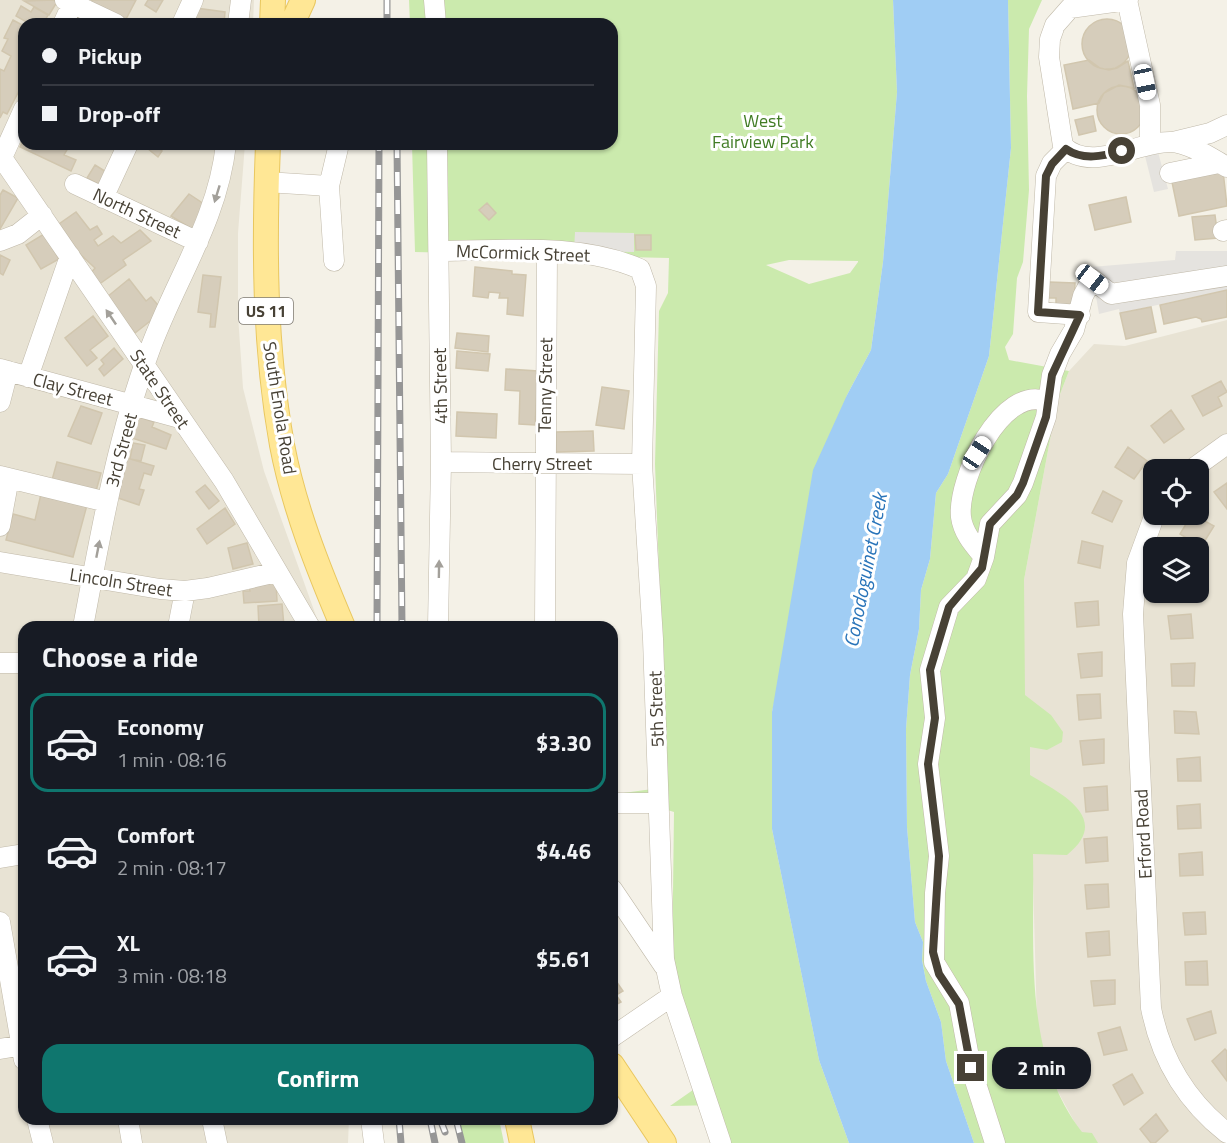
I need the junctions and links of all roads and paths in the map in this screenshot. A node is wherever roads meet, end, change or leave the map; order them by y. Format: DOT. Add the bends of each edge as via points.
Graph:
graph roads {
  1 [pos="193,0"];
  2 [pos="241,0"];
  3 [pos="273,0"];
  4 [pos="303,0"];
  5 [pos="434,0"];
  6 [pos="1128,0"];
  7 [pos="71,1"];
  8 [pos="1069,4"];
  9 [pos="65,18"];
  10 [pos="104,18"];
  11 [pos="185,18"];
  12 [pos="239,18"];
  13 [pos="272,18"];
  14 [pos="295,18"];
  15 [pos="436,18"];
  16 [pos="18,122"];
  17 [pos="1227,125"];
  18 [pos="1173,142"];
  19 [pos="1150,144"];
  20 [pos="1066,149"];
  21 [pos="125,150"];
  22 [pos="225,150"];
  23 [pos="268,150"];
  24 [pos="338,150"];
  25 [pos="437,150"];
  26 [pos="1,158"];
  27 [pos="1223,165"];
  28 [pos="1170,173"];
  29 [pos="266,182"];
  30 [pos="75,184"];
  31 [pos="329,186"];
  32 [pos="103,198"];
  33 [pos="42,215"];
  34 [pos="0,241"];
  35 [pos="198,242"];
  36 [pos="439,251"];
  37 [pos="547,251"];
  38 [pos="70,256"];
  39 [pos="334,261"];
  40 [pos="640,269"];
  41 [pos="1227,276"];
  42 [pos="1080,315"];
  43 [pos="144,365"];
  44 [pos="4,370"];
  45 [pos="28,377"];
  46 [pos="0,402"];
  47 [pos="1048,402"];
  48 [pos="133,405"];
  49 [pos="180,418"];
  50 [pos="1227,444"];
  51 [pos="1206,459"];
  52 [pos="441,462"];
  53 [pos="545,462"];
  54 [pos="642,465"];
  55 [pos="4,477"];
  56 [pos="107,502"];
  57 [pos="1151,525"];
  58 [pos="0,526"];
  59 [pos="984,557"];
  60 [pos="0,562"];
  61 [pos="278,572"];
  62 [pos="92,578"];
  63 [pos="185,591"];
  64 [pos="84,621"];
  65 [pos="179,621"];
  66 [pos="307,621"];
  67 [pos="342,621"];
  68 [pos="438,621"];
  69 [pos="545,621"];
  70 [pos="0,663"];
  71 [pos="18,663"];
  72 [pos="618,803"];
  73 [pos="658,803"];
  74 [pos="18,855"];
  75 [pos="0,858"];
  76 [pos="618,898"];
  77 [pos="0,922"];
  78 [pos="666,968"];
  79 [pos="672,996"];
  80 [pos="18,1022"];
  81 [pos="618,1033"];
  82 [pos="0,1049"];
  83 [pos="18,1050"];
  84 [pos="618,1074"];
  85 [pos="38,1125"];
  86 [pos="129,1125"];
  87 [pos="213,1125"];
  88 [pos="372,1125"];
  89 [pos="518,1125"];
  90 [pos="1227,1133"];
  91 [pos="43,1143"];
  92 [pos="132,1143"];
  93 [pos="217,1143"];
  94 [pos="374,1143"];
  95 [pos="522,1143"];
  96 [pos="664,1143"];
  97 [pos="721,1143"];
  98 [pos="995,1143"];
  1 -- 11 [label="street"];
  2 -- 12 [label="street"];
  3 -- 13 [label="main road"];
  4 -- 14 [label="main road"];
  5 -- 15 [label="street"];
  6 -- 8 [label="street"];
  6 -- 19 [label="street" via="1150,105"];
  7 -- 9 [label="street"];
  7 -- 10 [label="street"];
  8 -- 20 [label="street" via="1054,25 1049,57 1061,142"];
  16 -- 26 [label="street"];
  17 -- 18 [label="street"];
  18 -- 19 [label="street"];
  18 -- 27 [label="street"];
  19 -- 20 [label="street" via="1101,156 1082,156"];
  20 -- 42 [label="street" via="1046,176 1038,312"];
  21 -- 32 [label="street"];
  22 -- 35 [label="street, 3rd Street, one-way" via="218,190"];
  23 -- 29 [label="main road, South Enola Road / US 11"];
  24 -- 31 [label="street"];
  25 -- 36 [label="street, 4th Street"];
  26 -- 33 [label="street, State Street"];
  27 -- 28 [label="street"];
  29 -- 31 [label="street"];
  29 -- 67 [label="main road, South Enola Road / US 11" via="266,315 283,446 304,527"];
  30 -- 32 [label="street, North Street"];
  31 -- 39 [label="street"];
  32 -- 35 [label="street, North Street"];
  33 -- 34 [label="street" via="18,234"];
  33 -- 38 [label="street, State Street"];
  35 -- 43 [label="street, 3rd Street"];
  36 -- 37 [label="street, McCormick Street"];
  36 -- 52 [label="street, 4th Street"];
  37 -- 40 [label="street, McCormick Street" via="620,260"];
  37 -- 53 [label="street, Tenny Street"];
  43 -- 38 [label="street, State Street, one-way"];
  38 -- 45 [label="street"];
  40 -- 54 [label="street, 5th Street" via="646,286"];
  41 -- 42 [label="street" via="1111,294 1092,279 1083,296"];
  42 -- 47 [label="street" via="1052,375"];
  43 -- 48 [label="street, 3rd Street"];
  43 -- 49 [label="street, State Street"];
  44 -- 45 [label="street, Clay Street"];
  44 -- 46 [label="street"];
  45 -- 48 [label="street, Clay Street"];
  47 -- 59 [label="street" via="1023,483 990,524"];
  47 -- 59 [label="street" via="1029,398 1010,408 970,466 961,519"];
  48 -- 49 [label="street, Clay Street"];
  48 -- 56 [label="street, 3rd Street"];
  49 -- 61 [label="street, State Street" via="241,508"];
  50 -- 51 [label="street"];
  52 -- 53 [label="street, Cherry Street"];
  68 -- 52 [label="street, 4th Street, one-way"];
  53 -- 54 [label="street, Cherry Street"];
  53 -- 69 [label="street, Tenny Street"];
  54 -- 73 [label="street, 5th Street"];
  55 -- 56 [label="street"];
  55 -- 58 [label="street"];
  62 -- 56 [label="street, 3rd Street, one-way"];
  57 -- 90 [label="street, Erford Road" via="1137,563 1133,614 1151,1008 1160,1044 1180,1084 1195,1104"];
  59 -- 98 [label="street" via="976,579 949,607 930,670 935,718 928,764 939,856 934,963 959,1004 971,1068"];
  60 -- 62 [label="street, Lincoln Street"];
  61 -- 63 [label="street, Lincoln Street"];
  61 -- 66 [label="street, State Street"];
  62 -- 63 [label="street, Lincoln Street"];
  62 -- 64 [label="street, 3rd Street"];
  63 -- 65 [label="street"];
  70 -- 71 [label="street"];
  72 -- 73 [label="street"];
  73 -- 78 [label="street, 5th Street"];
  74 -- 75 [label="street"];
  76 -- 78 [label="street"];
  77 -- 80 [label="street"];
  78 -- 79 [label="street, 5th Street"];
  79 -- 81 [label="street"];
  79 -- 97 [label="street, 5th Street"];
  82 -- 83 [label="street"];
  84 -- 96 [label="main road"];
  85 -- 91 [label="street"];
  86 -- 92 [label="street"];
  87 -- 93 [label="street"];
  88 -- 94 [label="street"];
  89 -- 95 [label="main road"];
}
